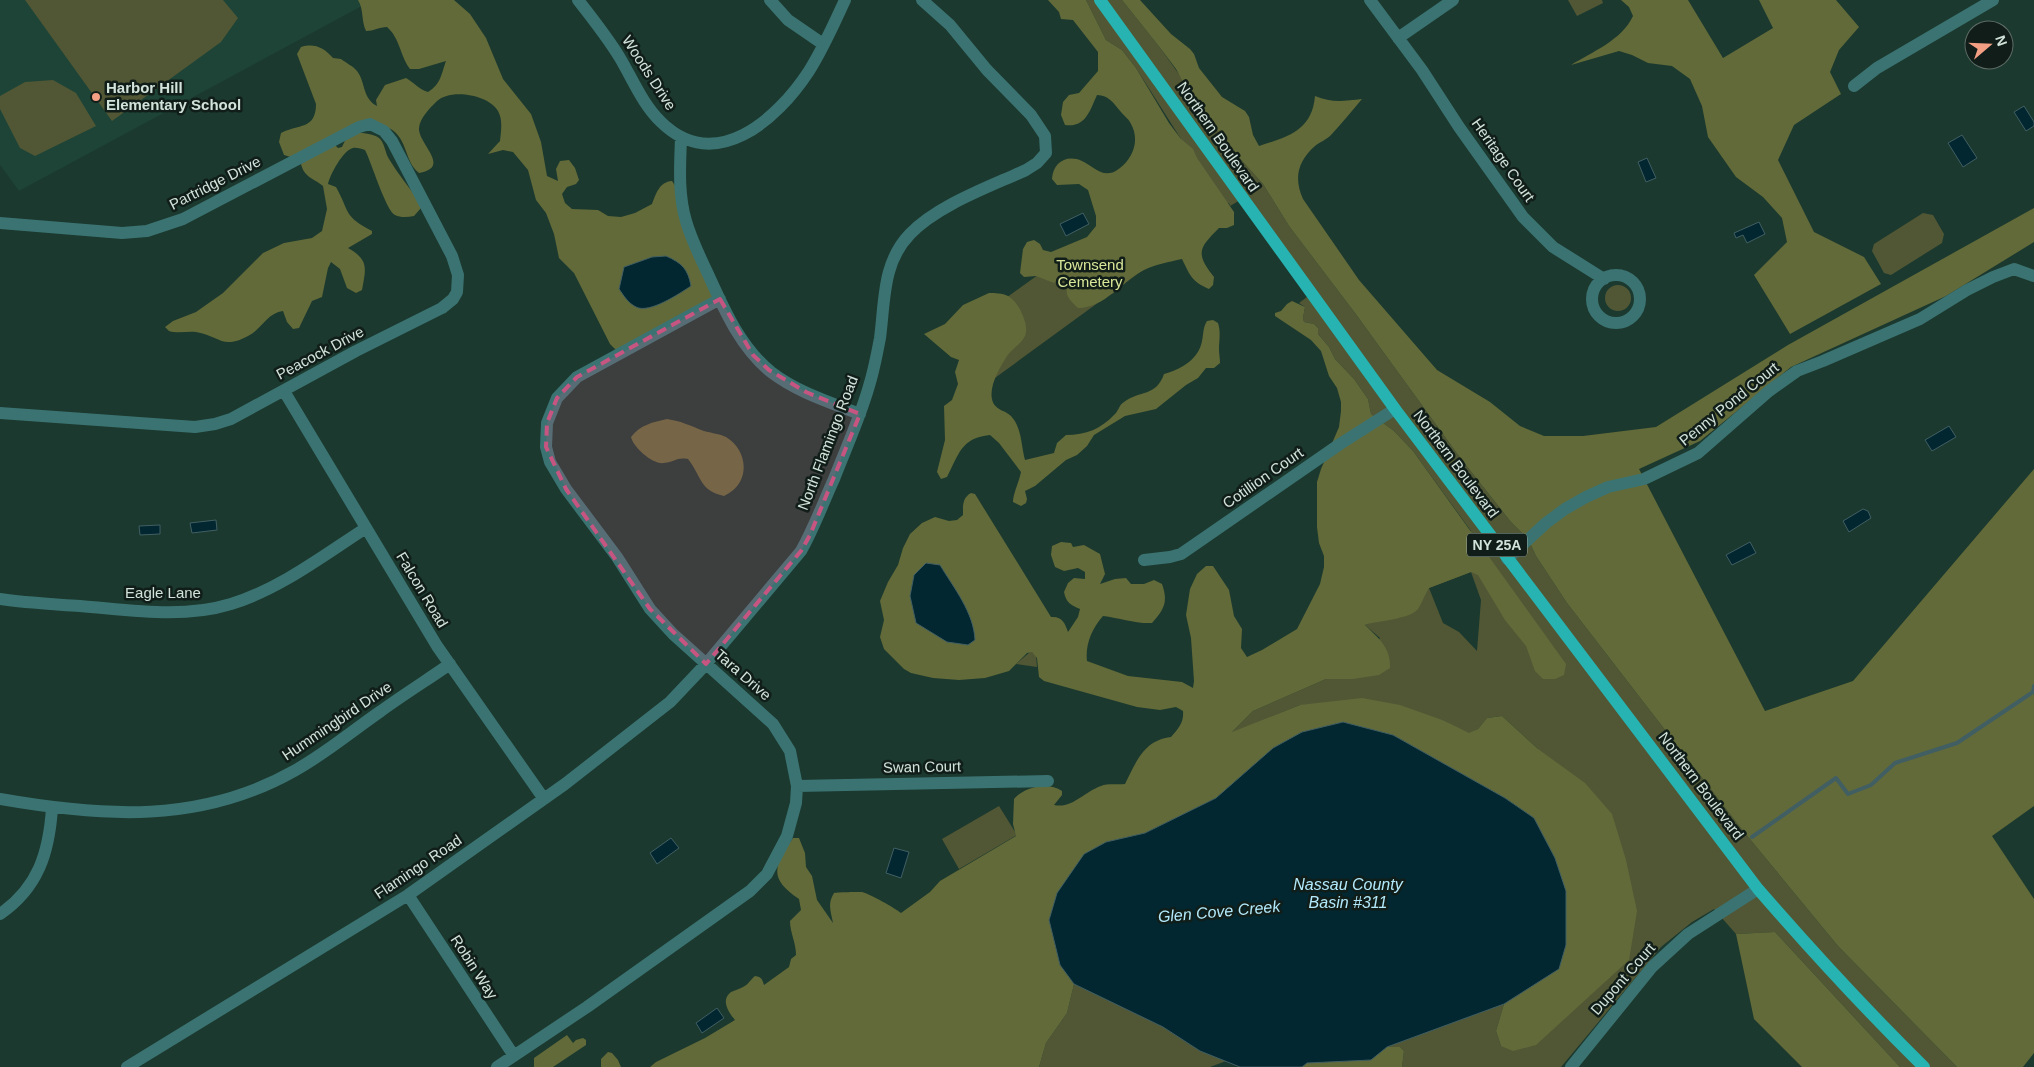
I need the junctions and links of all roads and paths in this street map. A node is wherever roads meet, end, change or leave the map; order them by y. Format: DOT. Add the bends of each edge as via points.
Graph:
graph roads {
  1 [pos="578,0"];
  2 [pos="770,0"];
  3 [pos="845,0"];
  4 [pos="922,0"];
  5 [pos="1100,0"];
  6 [pos="1370,0"];
  7 [pos="1453,0"];
  8 [pos="1993,0"];
  9 [pos="1398,38"];
  10 [pos="823,44"];
  11 [pos="1854,86"];
  12 [pos="374,125"];
  13 [pos="681,138"];
  14 [pos="0,223"];
  15 [pos="2034,276"];
  16 [pos="1604,279"];
  17 [pos="720,299"];
  18 [pos="284,390"];
  19 [pos="1395,409"];
  20 [pos="0,413"];
  21 [pos="860,414"];
  22 [pos="366,528"];
  23 [pos="1507,559"];
  24 [pos="1144,560"];
  25 [pos="0,599"];
  26 [pos="450,664"];
  27 [pos="706,664"];
  28 [pos="1048,781"];
  29 [pos="797,786"];
  30 [pos="0,799"];
  31 [pos="544,799"];
  32 [pos="52,808"];
  33 [pos="1758,889"];
  34 [pos="408,895"];
  35 [pos="0,914"];
  36 [pos="514,1056"];
  37 [pos="127,1067"];
  38 [pos="497,1067"];
  39 [pos="1571,1067"];
  40 [pos="1924,1067"];
  1 -- 13 [label="street, Woods Drive" via="620,57 644,100 661,122"];
  2 -- 10 [label="street" via="788,20"];
  3 -- 10 [label="street, Woods Drive"];
  4 -- 21 [label="street, North Flamingo Road" via="950,25 987,70 1031,115 1045,136 1047,148 1037,163 930,218 909,235 897,252 884,289 880,339"];
  5 -- 19 [label="main road, Northern Boulevard / NY 25A"];
  6 -- 9 [label="street, Heritage Court"];
  7 -- 9 [label="street"];
  8 -- 11 [label="street" via="1877,68"];
  9 -- 16 [label="street, Heritage Court" via="1523,218 1553,247"];
  10 -- 13 [label="street, Woods Drive" via="800,84 775,111 749,132 722,144 702,144"];
  12 -- 14 [label="street, Partridge Drive" via="359,127 183,219 147,231 122,233"];
  12 -- 18 [label="street, Peacock Drive" via="388,135 397,149 452,256 458,275 457,292 442,308"];
  13 -- 17 [label="street" via="680,173 686,222"];
  15 -- 23 [label="street, Penny Pond Court" via="2014,269 1993,276 1920,319 1797,371 1698,453 1644,479 1608,487 1565,508"];
  17 -- 21 [label="street" via="739,335 769,370 806,392"];
  17 -- 27 [label="street, Tara Drive" via="577,377 556,398 547,423 546,437 550,462 566,490 617,557 650,609"];
  18 -- 20 [label="street, Peacock Drive" via="231,419 195,427"];
  18 -- 22 [label="street, Falcon Road"];
  19 -- 23 [label="main road, Northern Boulevard / NY 25A"];
  19 -- 24 [label="street, Cotillion Court" via="1181,554"];
  21 -- 27 [label="street, North Flamingo Road" via="801,552"];
  22 -- 25 [label="street, Eagle Lane" via="268,588 232,604 202,611 172,613"];
  22 -- 26 [label="street, Falcon Road"];
  23 -- 33 [label="main road, Northern Boulevard / NY 25A"];
  26 -- 31 [label="street, Falcon Road"];
  26 -- 32 [label="street, Hummingbird Drive" via="324,753 259,789 223,801 170,811 130,813"];
  27 -- 29 [label="street, Tara Drive" via="773,724 790,751"];
  27 -- 31 [label="street, Flamingo Road" via="670,702"];
  28 -- 29 [label="street, Swan Court"];
  29 -- 36 [label="street, Tara Drive" via="787,836 767,874 750,891"];
  30 -- 32 [label="street, Hummingbird Drive"];
  31 -- 34 [label="street, Flamingo Road"];
  32 -- 35 [label="street" via="46,850 34,880"];
  33 -- 39 [label="street, Dupont Court" via="1688,934 1652,967"];
  33 -- 40 [label="main road, Northern Boulevard / NY 25A" via="1815,955"];
  34 -- 36 [label="street, Robin Way"];
  34 -- 37 [label="street, Flamingo Road"];
  36 -- 38 [label="street, Tara Drive"];
}
